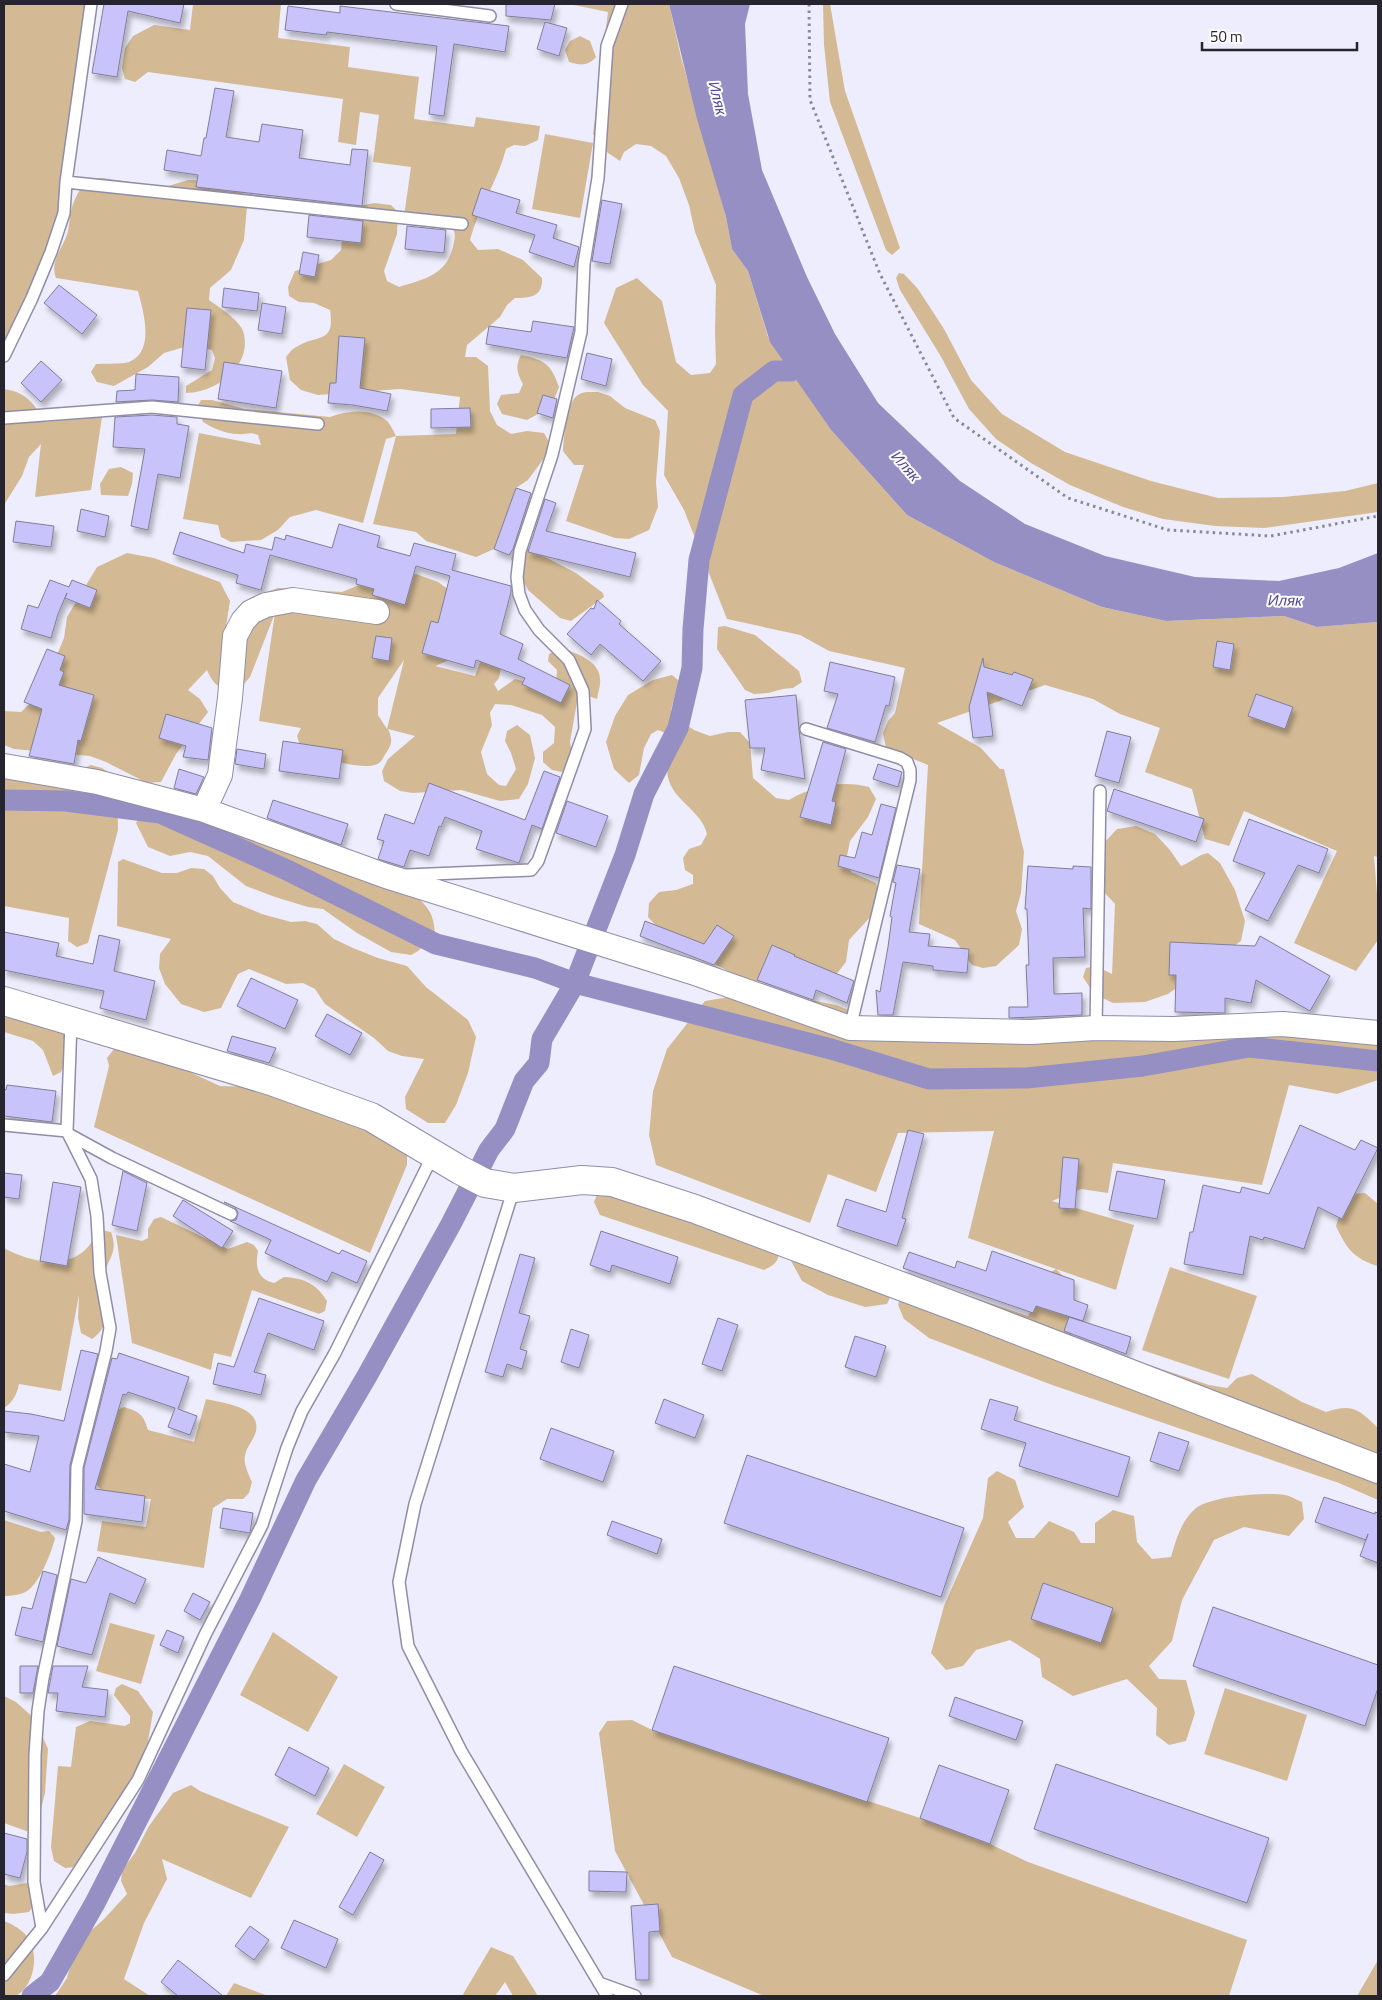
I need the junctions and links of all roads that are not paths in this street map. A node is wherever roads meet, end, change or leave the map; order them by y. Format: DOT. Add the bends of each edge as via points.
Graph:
graph roads {
  1 [pos="91,4"];
  2 [pos="396,4"];
  3 [pos="622,4"];
  4 [pos="490,16"];
  5 [pos="66,182"];
  6 [pos="462,224"];
  7 [pos="4,356"];
  8 [pos="4,418"];
  9 [pos="318,424"];
  10 [pos="377,612"];
  11 [pos="806,729"];
  12 [pos="4,766"];
  13 [pos="1100,791"];
  14 [pos="204,810"];
  15 [pos="386,876"];
  16 [pos="4,1001"];
  17 [pos="71,1020"];
  18 [pos="850,1028"];
  19 [pos="1096,1028"];
  20 [pos="1378,1033"];
  21 [pos="4,1125"];
  22 [pos="68,1133"];
  23 [pos="433,1155"];
  24 [pos="514,1188"];
  25 [pos="231,1214"];
  26 [pos="1378,1469"];
  27 [pos="42,1928"];
  28 [pos="4,1976"];
  29 [pos="599,1983"];
  30 [pos="607,1996"];
  31 [pos="635,1996"];
  1 -- 5 [label="lane"];
  2 -- 4 [label="lane"];
  3 -- 15 [label="lane" via="607,46 598,178 584,264 581,332 552,455 520,551 517,577 525,610 539,630 569,660 580,683 585,729 538,862 531,870"];
  5 -- 6 [label="lane"];
  5 -- 7 [label="lane" via="64,214 51,252"];
  8 -- 9 [label="lane" via="152,407"];
  10 -- 14 [label="street" via="293,600 266,605 251,612 243,621 235,636 220,775"];
  11 -- 18 [label="lane" via="900,758 907,762 910,770"];
  12 -- 14 [label="street" via="96,782"];
  13 -- 19 [label="lane"];
  14 -- 15 [label="street"];
  15 -- 18 [label="street" via="692,972"];
  16 -- 17 [label="street"];
  17 -- 22 [label="lane"];
  17 -- 23 [label="street" via="271,1081 370,1117"];
  18 -- 19 [label="street" via="1031,1032"];
  19 -- 20 [label="street" via="1174,1029 1283,1024"];
  21 -- 22 [label="lane"];
  22 -- 25 [label="lane" via="112,1158"];
  22 -- 27 [label="lane" via="91,1179 100,1272 110,1328 76,1467 76,1521 38,1711 34,1882"];
  23 -- 24 [label="street" via="485,1183"];
  23 -- 27 [label="lane" via="335,1353 302,1411 262,1525 205,1635 138,1780"];
  24 -- 26 [label="street" via="582,1180 612,1182 694,1209 978,1315"];
  24 -- 29 [label="lane" via="415,1504 399,1582 408,1646 461,1751"];
  27 -- 28 [label="lane"];
  29 -- 30 [label="lane"];
  29 -- 31 [label="lane"];
}
